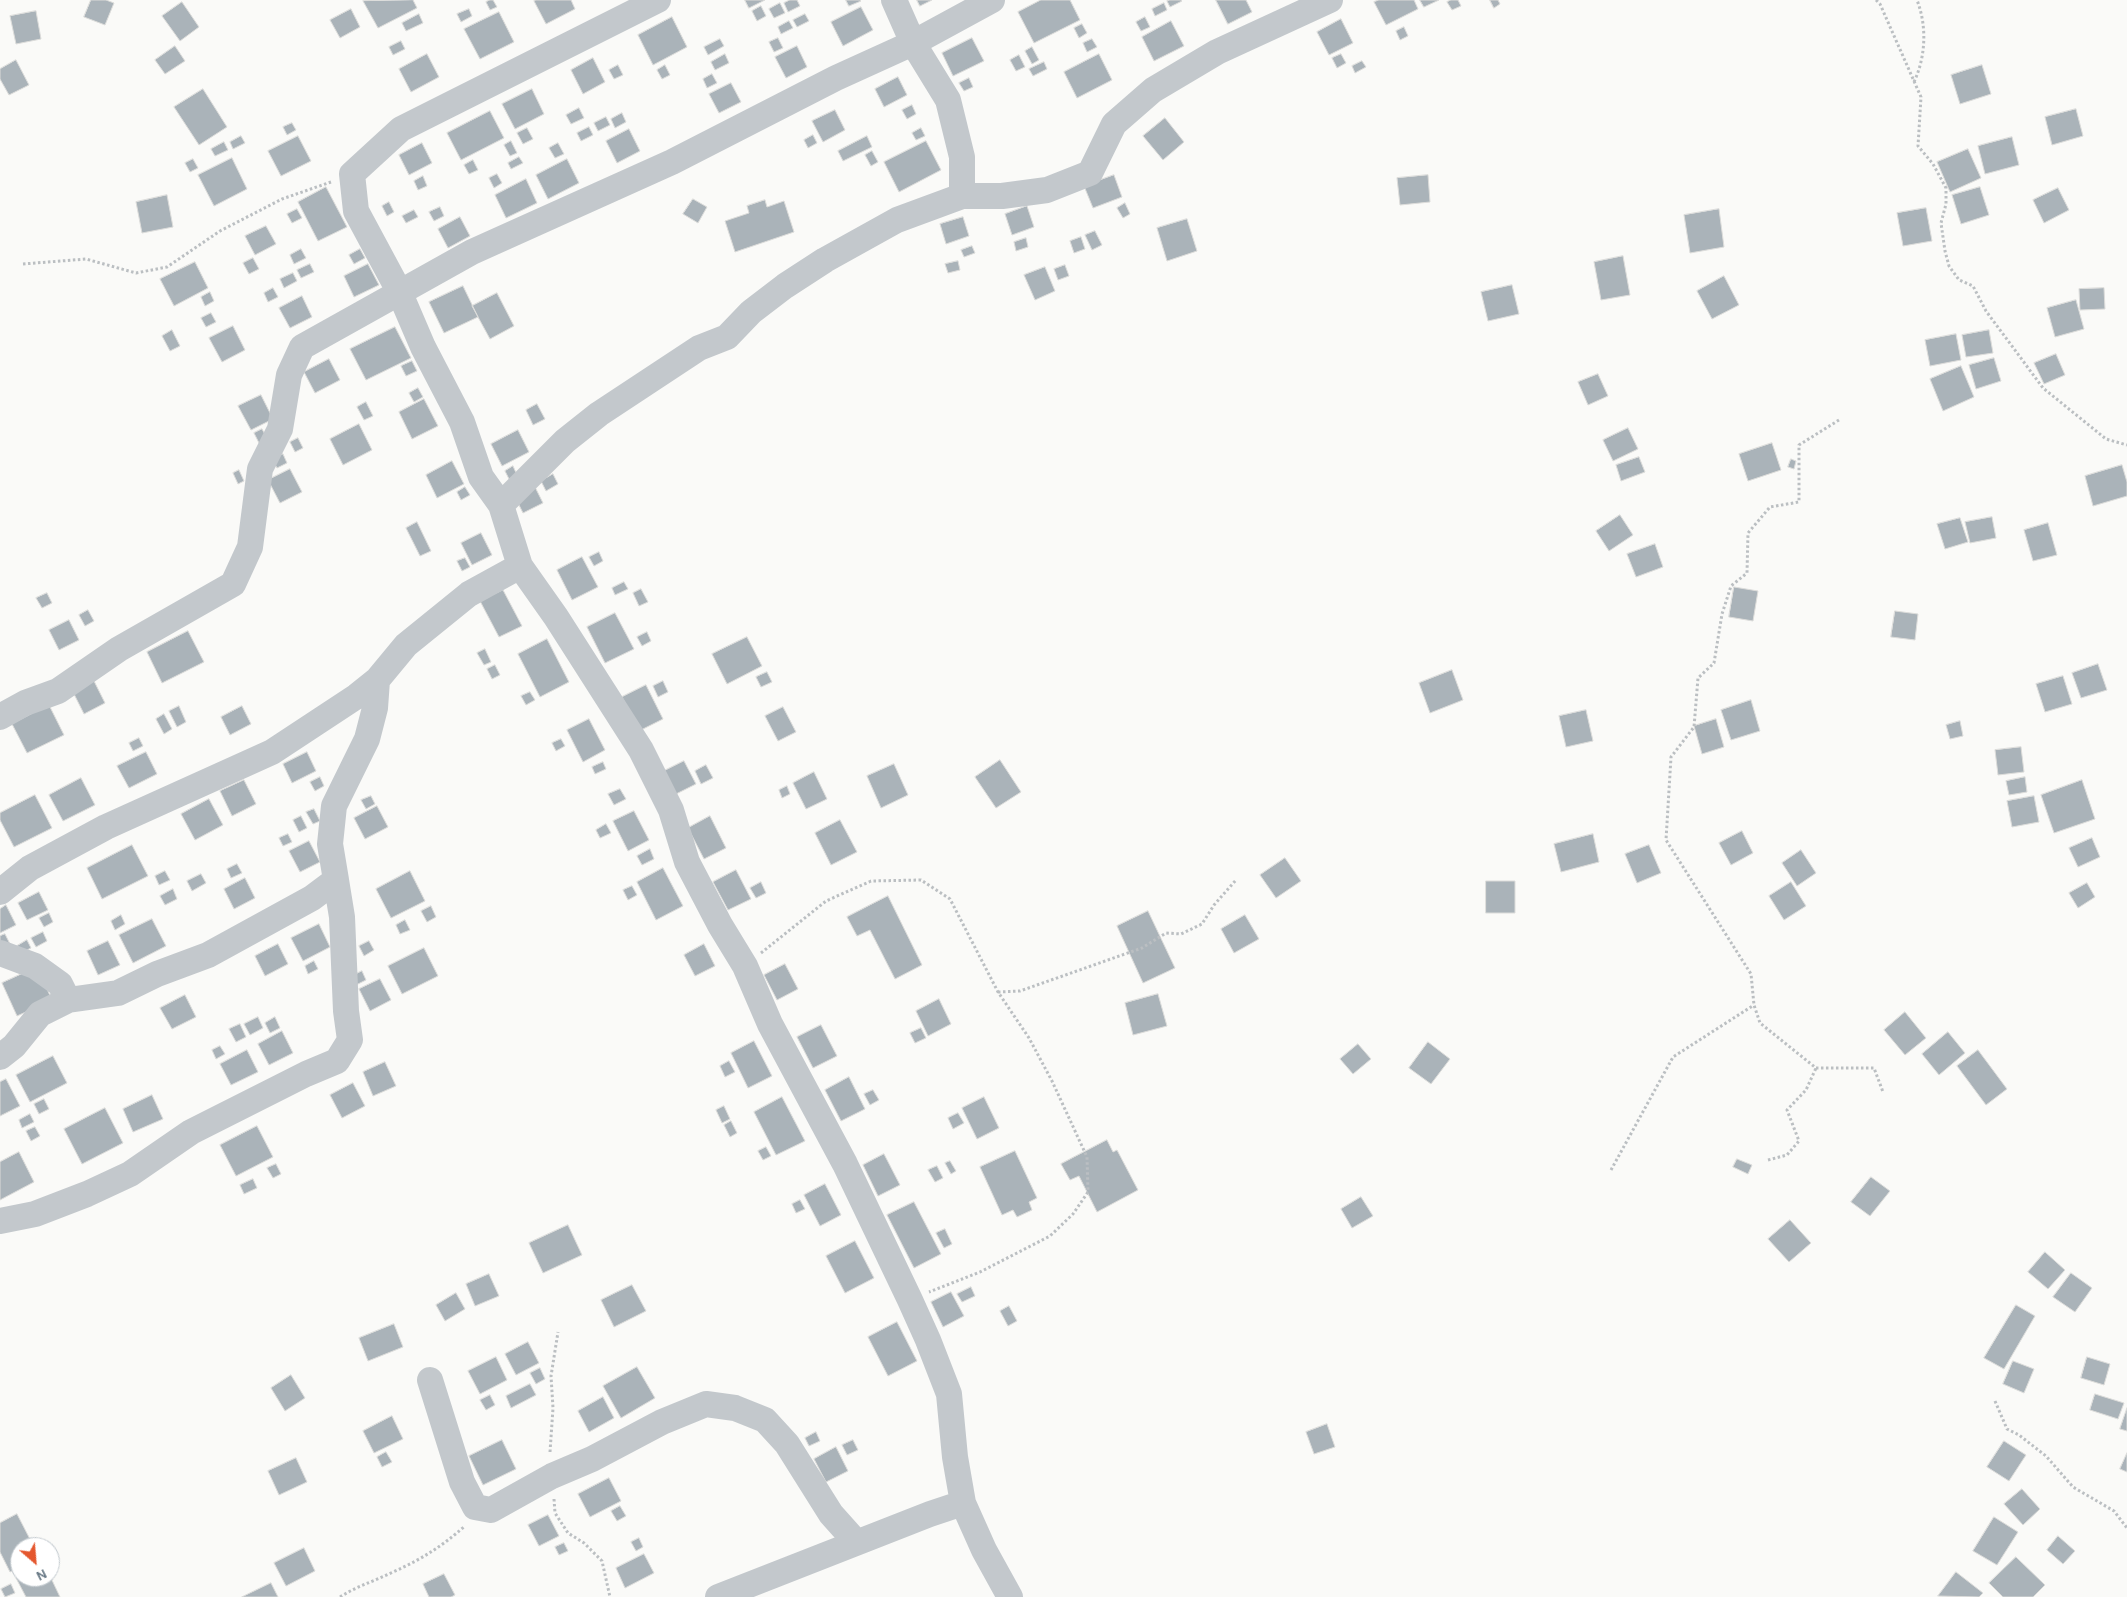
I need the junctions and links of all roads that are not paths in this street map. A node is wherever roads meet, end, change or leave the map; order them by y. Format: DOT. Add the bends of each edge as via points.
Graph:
graph roads {
  1 [pos="658,0"];
  2 [pos="894,0"];
  3 [pos="992,0"];
  4 [pos="1330,0"];
  5 [pos="913,42"];
  6 [pos="962,196"];
  7 [pos="399,291"];
  8 [pos="501,505"];
  9 [pos="520,566"];
  10 [pos="377,680"];
  11 [pos="0,717"];
  12 [pos="336,880"];
  13 [pos="0,892"];
  14 [pos="0,953"];
  15 [pos="68,1000"];
  16 [pos="0,1057"];
  17 [pos="0,1222"];
  18 [pos="430,1380"];
  19 [pos="963,1503"];
  20 [pos="856,1542"];
  21 [pos="718,1597"];
  22 [pos="1010,1597"];
  1 -- 7 [label="street" via="401,129 352,174 356,211"];
  2 -- 5 [label="street"];
  3 -- 5 [label="street"];
  4 -- 6 [label="street" via="1217,52 1153,90 1114,124 1090,173 1047,190 1002,196"];
  5 -- 6 [label="street" via="948,100 962,157"];
  5 -- 7 [label="street" via="672,162 516,230"];
  6 -- 8 [label="street" via="897,220 785,286 751,312 727,337 699,348 599,414 565,441"];
  7 -- 8 [label="street" via="423,347 462,422 481,477"];
  7 -- 11 [label="street" via="302,347 289,375 280,429 260,469 250,547 233,584 119,648 58,691 24,703"];
  8 -- 9 [label="street"];
  9 -- 10 [label="street" via="469,594 406,645"];
  9 -- 19 [label="street" via="641,750 671,810 687,862 745,966 770,1024 845,1164 910,1300 949,1394"];
  10 -- 12 [label="street" via="375,708 367,739 334,806 330,844"];
  10 -- 13 [label="street" via="272,752 106,827 30,868"];
  12 -- 15 [label="street" via="312,898 208,955 118,992"];
  12 -- 17 [label="street" via="342,917 350,1040 337,1061 191,1132 130,1174 35,1214"];
  14 -- 15 [label="street" via="34,966 60,984"];
  15 -- 16 [label="street" via="40,1014 14,1046"];
  18 -- 20 [label="street" via="462,1482 476,1507 491,1510 552,1476 706,1404 735,1408 765,1420 782,1438 831,1514"];
  19 -- 20 [label="street"];
  19 -- 22 [label="street"];
  20 -- 21 [label="street"];
}
